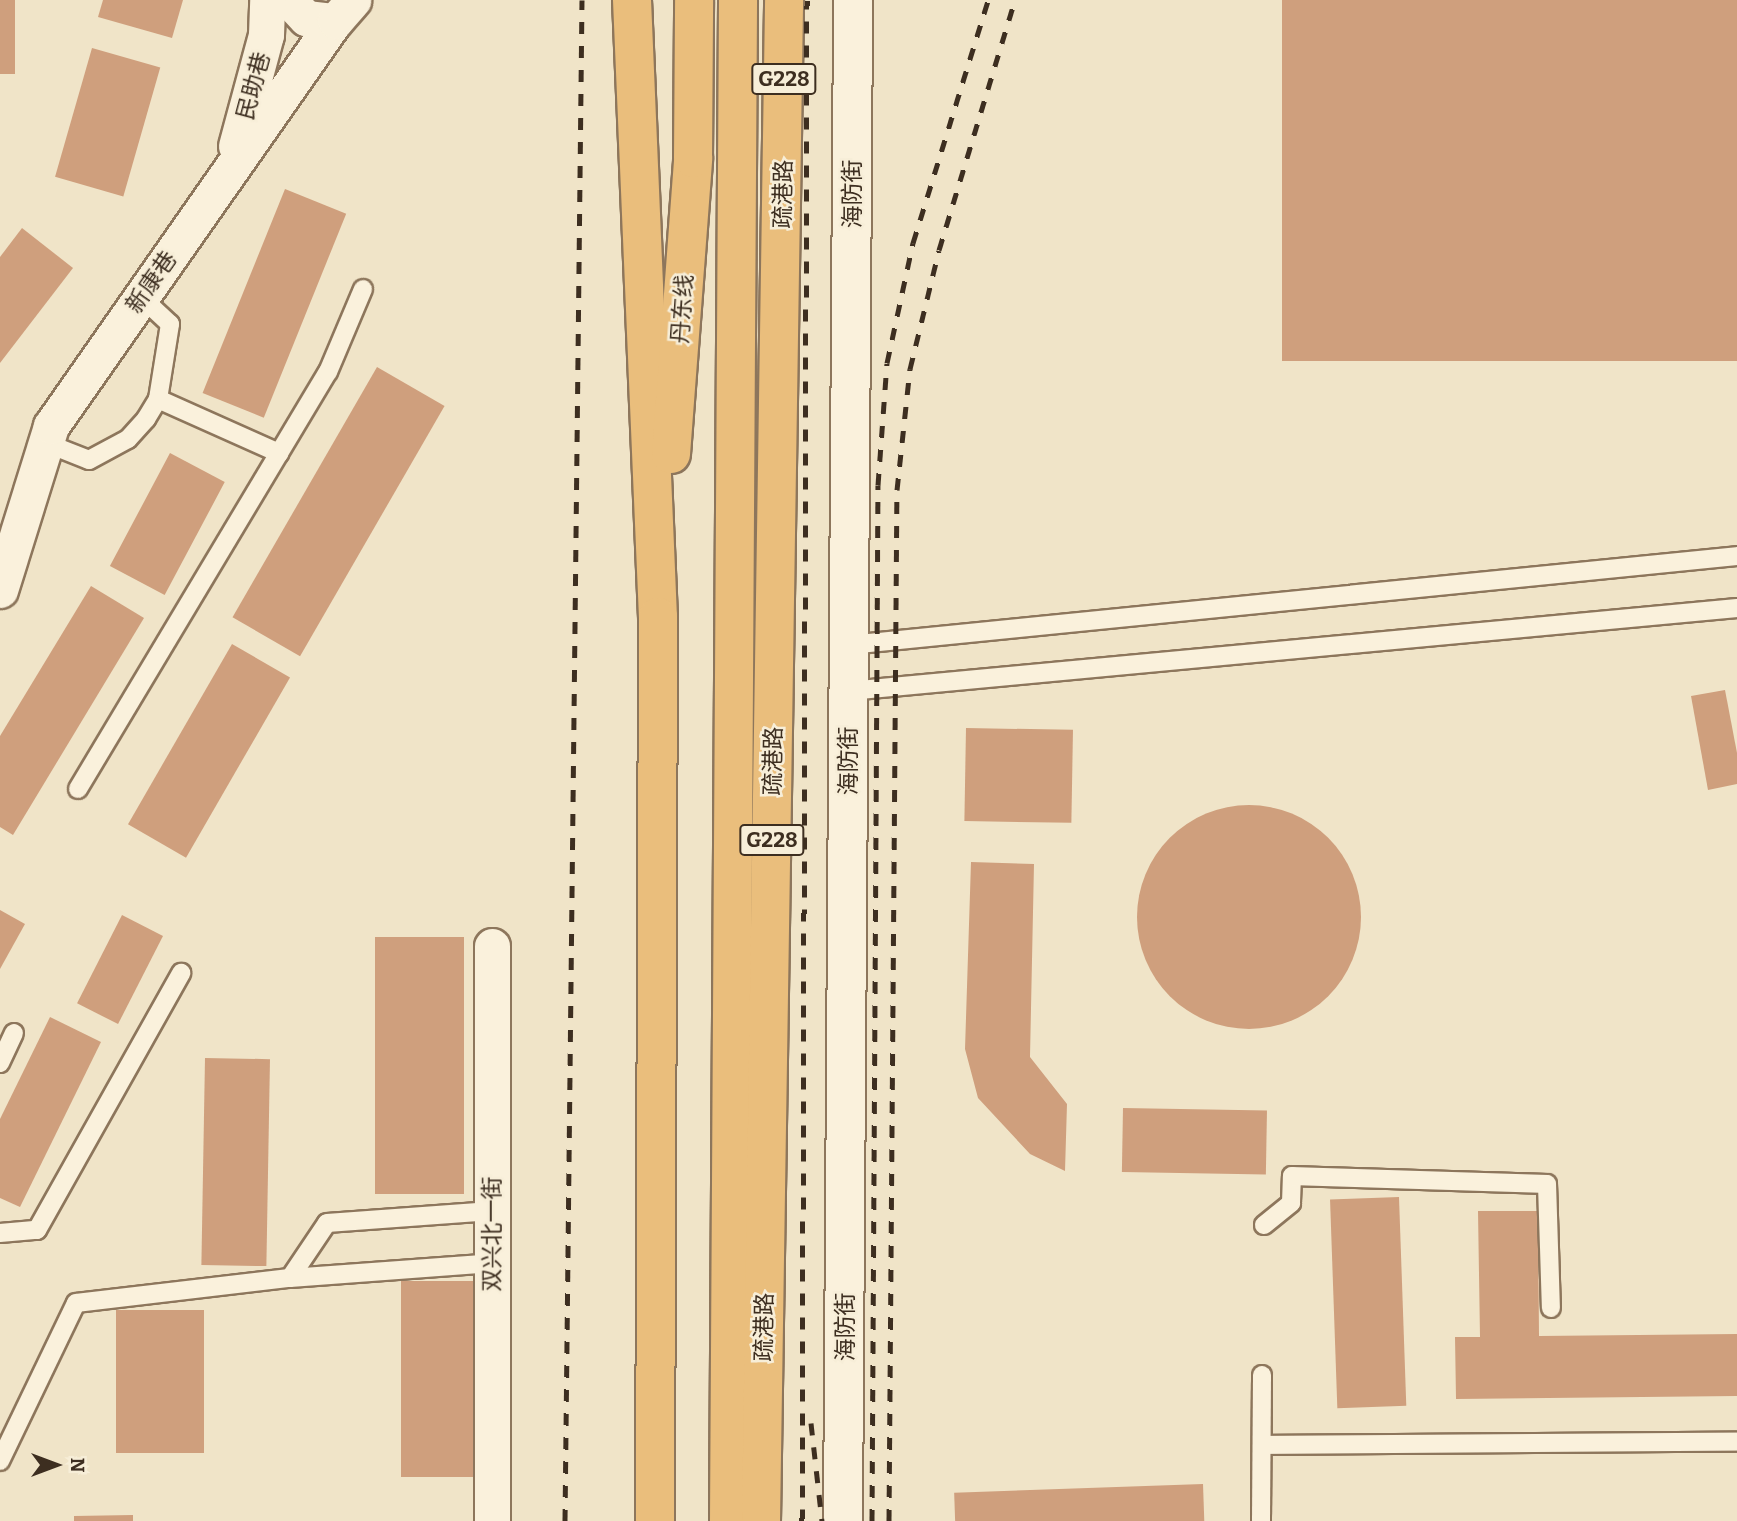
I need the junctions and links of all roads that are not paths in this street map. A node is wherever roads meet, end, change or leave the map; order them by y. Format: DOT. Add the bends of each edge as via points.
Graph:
graph roads {
  1 [pos="267,0"];
  2 [pos="289,0"];
  3 [pos="632,0"];
  4 [pos="658,0"];
  5 [pos="694,0"];
  6 [pos="738,0"];
  7 [pos="784,0"];
  8 [pos="853,0"];
  9 [pos="344,10"];
  10 [pos="637,158"];
  11 [pos="230,170"];
  12 [pos="363,289"];
  13 [pos="141,297"];
  14 [pos="158,399"];
  15 [pos="46,443"];
  16 [pos="279,453"];
  17 [pos="1737,556"];
  18 [pos="0,590"];
  19 [pos="1737,608"];
  20 [pos="658,617"];
  21 [pos="849,645"];
  22 [pos="849,691"];
  23 [pos="78,789"];
  24 [pos="492,946"];
  25 [pos="181,973"];
  26 [pos="14,1033"];
  27 [pos="0,1063"];
  28 [pos="492,1211"];
  29 [pos="1265,1225"];
  30 [pos="0,1233"];
  31 [pos="492,1263"];
  32 [pos="290,1278"];
  33 [pos="1551,1308"];
  34 [pos="1262,1375"];
  35 [pos="1737,1442"];
  36 [pos="1262,1445"];
  37 [pos="0,1461"];
  38 [pos="492,1521"];
  39 [pos="655,1521"];
  40 [pos="729,1521"];
  41 [pos="761,1521"];
  42 [pos="843,1521"];
  43 [pos="1261,1521"];
  1 -- 11 [label="street, 民助巷" via="266,35"];
  2 -- 9 [label="street" via="306,18"];
  3 -- 10 [label="highway"];
  4 -- 10 [label="highway"];
  5 -- 20 [label="highway, 丹东线" via="693,158"];
  6 -- 40 [label="highway, 疏港路"];
  7 -- 41 [label="highway, 疏港路 / G228"];
  8 -- 21 [label="street, 海防街"];
  9 -- 11 [label="street, 新康巷"];
  10 -- 20 [label="highway"];
  11 -- 13 [label="street, 新康巷"];
  12 -- 16 [label="lane" via="328,372"];
  13 -- 14 [label="lane" via="170,324"];
  13 -- 15 [label="street, 新康巷" via="51,426"];
  14 -- 15 [label="lane" via="128,439 89,460"];
  14 -- 16 [label="lane"];
  15 -- 18 [label="street, 新康巷"];
  16 -- 23 [label="lane"];
  17 -- 21 [label="lane"];
  19 -- 22 [label="lane"];
  20 -- 39 [label="highway"];
  21 -- 22 [label="street, 海防街"];
  22 -- 42 [label="street, 海防街"];
  24 -- 28 [label="street, 双兴北一街"];
  25 -- 30 [label="lane" via="37,1230"];
  26 -- 27 [label="lane"];
  28 -- 31 [label="street, 双兴北一街"];
  28 -- 32 [label="lane" via="327,1223"];
  29 -- 33 [label="lane" via="1291,1203 1292,1176 1547,1184"];
  31 -- 32 [label="lane"];
  31 -- 38 [label="street, 双兴北一街"];
  32 -- 37 [label="lane" via="76,1303"];
  34 -- 36 [label="lane"];
  35 -- 36 [label="lane"];
  36 -- 43 [label="lane"];
}
